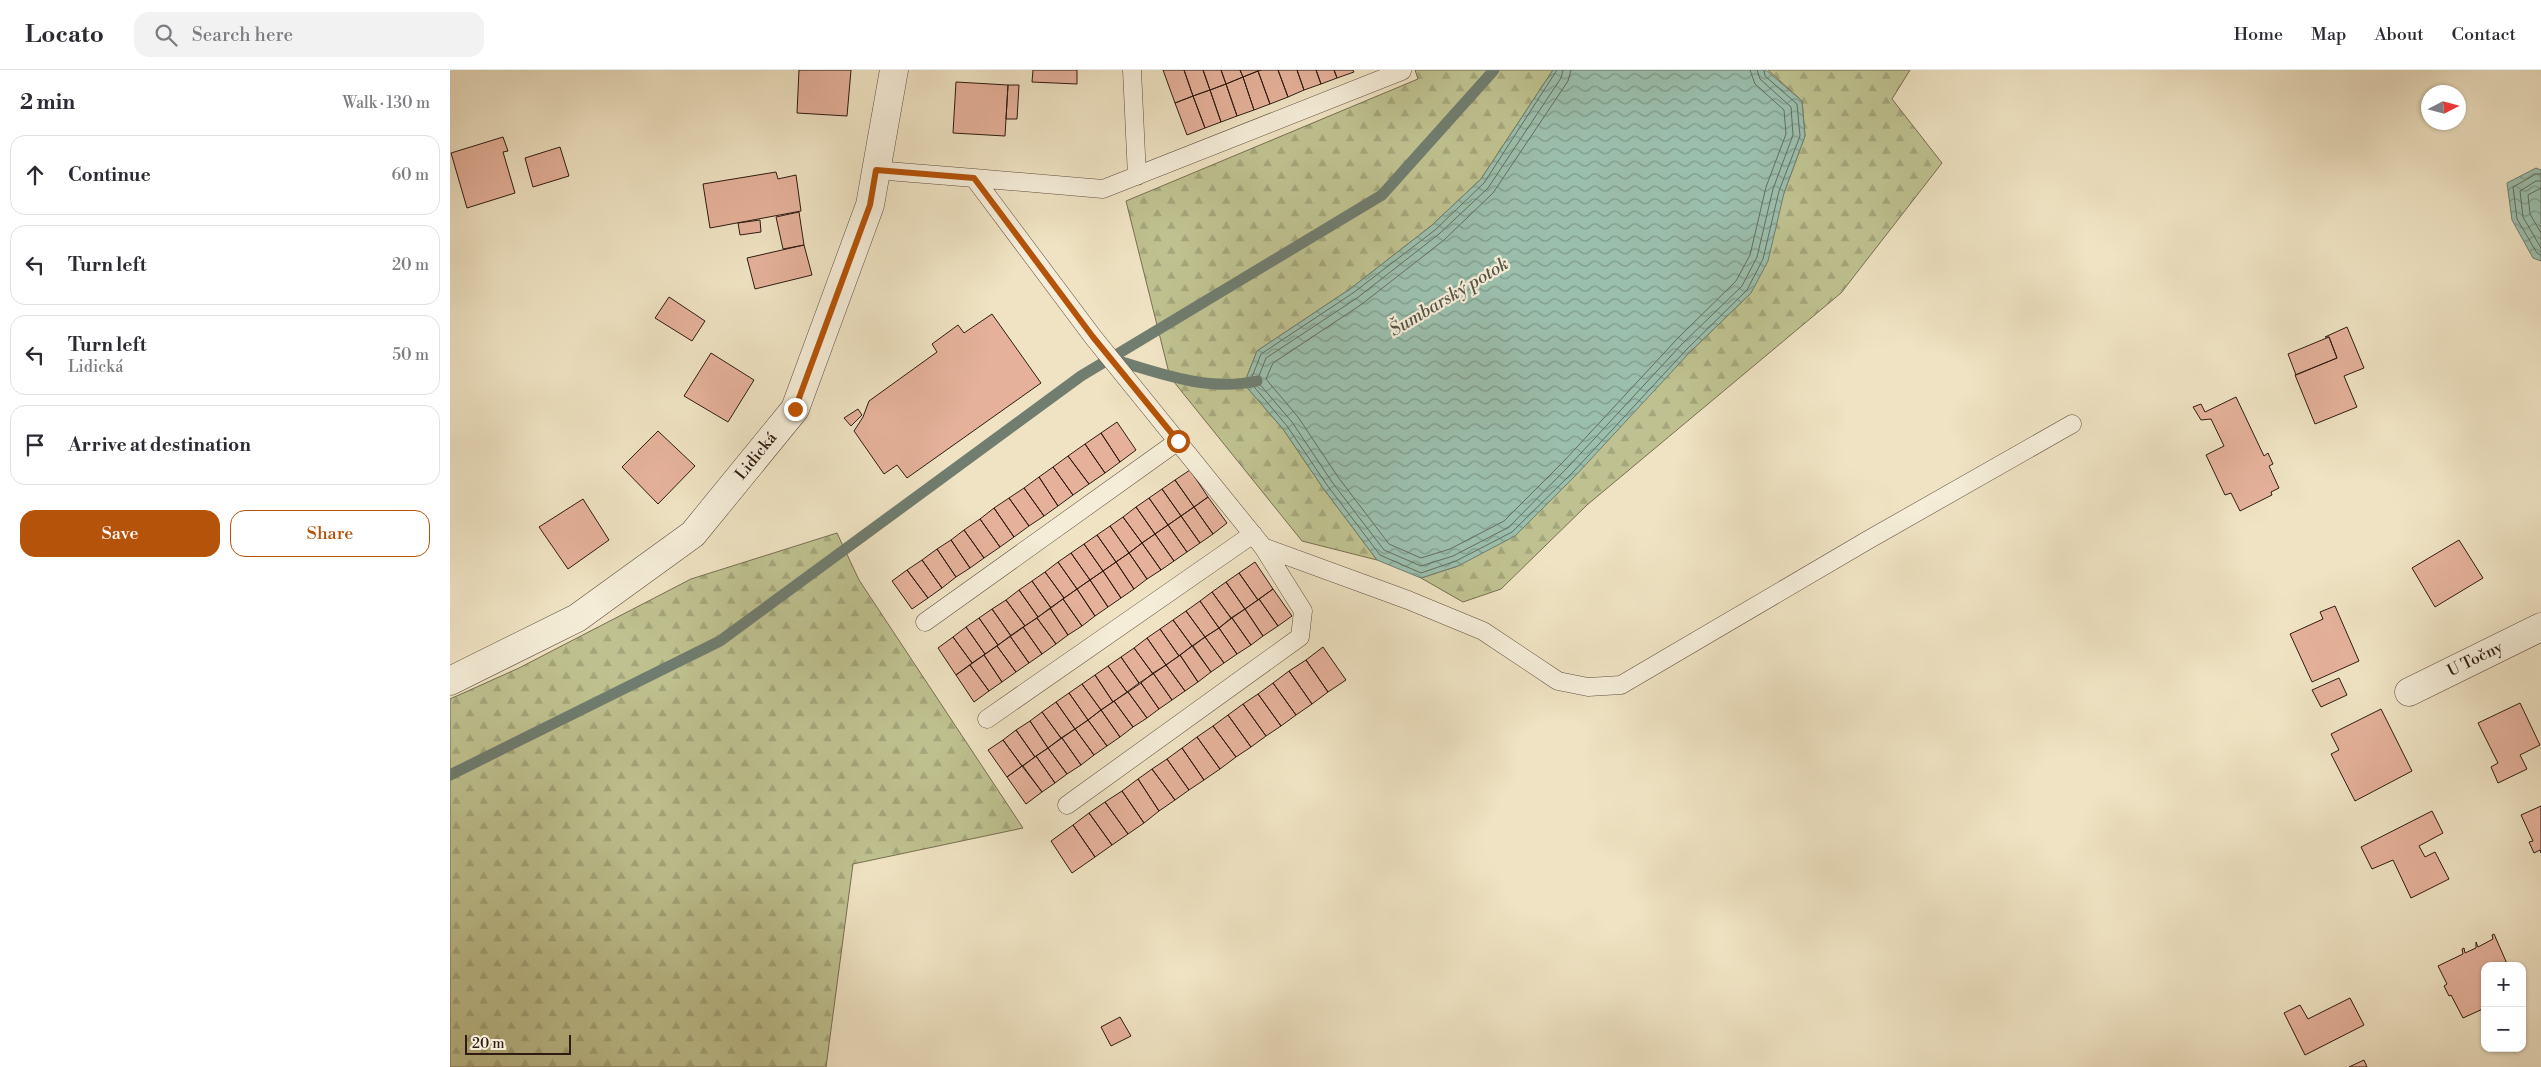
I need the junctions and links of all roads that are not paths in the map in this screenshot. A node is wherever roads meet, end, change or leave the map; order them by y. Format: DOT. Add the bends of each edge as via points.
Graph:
graph roads {
  1 [pos="894,70"];
  2 [pos="1132,70"];
  3 [pos="1402,71"];
  4 [pos="876,170"];
  5 [pos="1137,176"];
  6 [pos="974,178"];
  7 [pos="2072,424"];
  8 [pos="1178,441"];
  9 [pos="1258,540"];
  10 [pos="925,622"];
  11 [pos="2541,627"];
  12 [pos="450,681"];
  13 [pos="2409,692"];
  14 [pos="987,719"];
  15 [pos="1067,805"];
  1 -- 4 [label="street, Lidická"];
  2 -- 5 [label="lane"];
  3 -- 5 [label="lane"];
  4 -- 6 [label="lane"];
  4 -- 12 [label="street, Lidická" via="870,205 795,409 693,534 577,618"];
  5 -- 6 [label="lane" via="1104,189"];
  6 -- 8 [label="lane" via="1093,337"];
  7 -- 9 [label="lane" via="1621,685 1588,687 1558,681 1483,631"];
  8 -- 9 [label="lane"];
  8 -- 10 [label="lane"];
  9 -- 14 [label="lane"];
  9 -- 15 [label="lane" via="1303,612 1300,637"];
  11 -- 13 [label="street, U Točny"];
}
